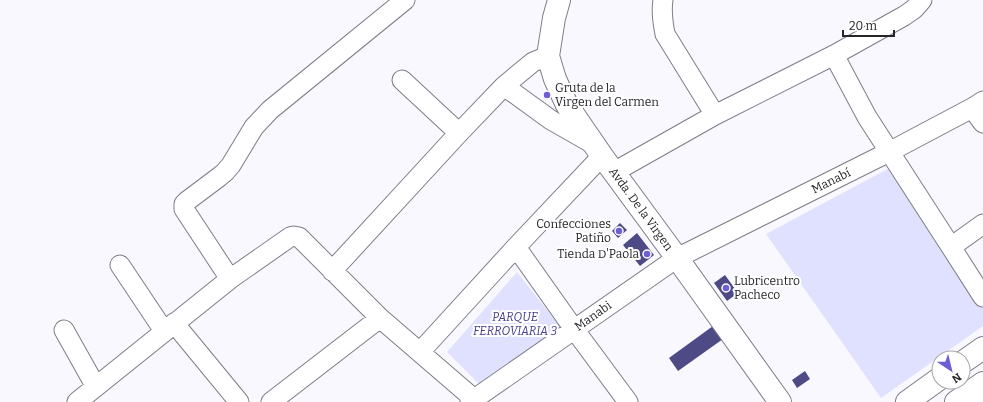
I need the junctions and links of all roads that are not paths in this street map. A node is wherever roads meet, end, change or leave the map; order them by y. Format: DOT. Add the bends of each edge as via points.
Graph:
graph roads {
  1 [pos="405,0"];
  2 [pos="559,0"];
  3 [pos="663,0"];
  4 [pos="922,0"];
  5 [pos="834,55"];
  6 [pos="548,56"];
  7 [pos="402,80"];
  8 [pos="504,86"];
  9 [pos="979,110"];
  10 [pos="714,115"];
  11 [pos="459,133"];
  12 [pos="890,152"];
  13 [pos="603,157"];
  14 [pos="983,224"];
  15 [pos="516,247"];
  16 [pos="951,247"];
  17 [pos="677,258"];
  18 [pos="120,265"];
  19 [pos="332,271"];
  20 [pos="230,279"];
  21 [pos="983,297"];
  22 [pos="380,318"];
  23 [pos="169,327"];
  24 [pos="574,329"];
  25 [pos="64,330"];
  26 [pos="983,348"];
  27 [pos="420,352"];
  28 [pos="971,356"];
  29 [pos="931,385"];
  30 [pos="980,391"];
  31 [pos="87,397"];
  32 [pos="473,401"];
  33 [pos="239,402"];
  34 [pos="271,402"];
  35 [pos="628,402"];
  36 [pos="780,402"];
  37 [pos="907,402"];
  38 [pos="956,402"];
  1 -- 20 [label="street" via="270,110 254,126 225,172 184,204 184,209"];
  2 -- 6 [label="street, Avda. De la Virgen"];
  3 -- 10 [label="street" via="662,19 665,34"];
  4 -- 5 [label="street" via="904,16"];
  5 -- 10 [label="street"];
  5 -- 12 [label="street" via="866,117"];
  6 -- 8 [label="street" via="533,62"];
  6 -- 13 [label="street, Avda. De la Virgen" via="567,105"];
  7 -- 11 [label="street"];
  8 -- 11 [label="street"];
  8 -- 13 [label="street"];
  9 -- 12 [label="street, Manabí"];
  10 -- 13 [label="street"];
  11 -- 19 [label="street"];
  12 -- 16 [label="street"];
  12 -- 17 [label="street, Manabí"];
  13 -- 15 [label="street"];
  13 -- 17 [label="street, Avda. De la Virgen"];
  14 -- 16 [label="street"];
  15 -- 24 [label="street"];
  15 -- 27 [label="street"];
  16 -- 21 [label="street"];
  17 -- 24 [label="street, Manabi"];
  17 -- 36 [label="street, Avda. De la Virgen"];
  18 -- 23 [label="street"];
  19 -- 20 [label="street" via="299,237 294,236"];
  19 -- 22 [label="street"];
  20 -- 23 [label="street"];
  22 -- 27 [label="street"];
  22 -- 34 [label="street"];
  23 -- 31 [label="street"];
  23 -- 33 [label="street"];
  24 -- 32 [label="street, Manabi"];
  24 -- 35 [label="street"];
  25 -- 31 [label="street"];
  26 -- 28 [label="street"];
  27 -- 32 [label="street"];
  29 -- 37 [label="street"];
  30 -- 38 [label="street"];
}
